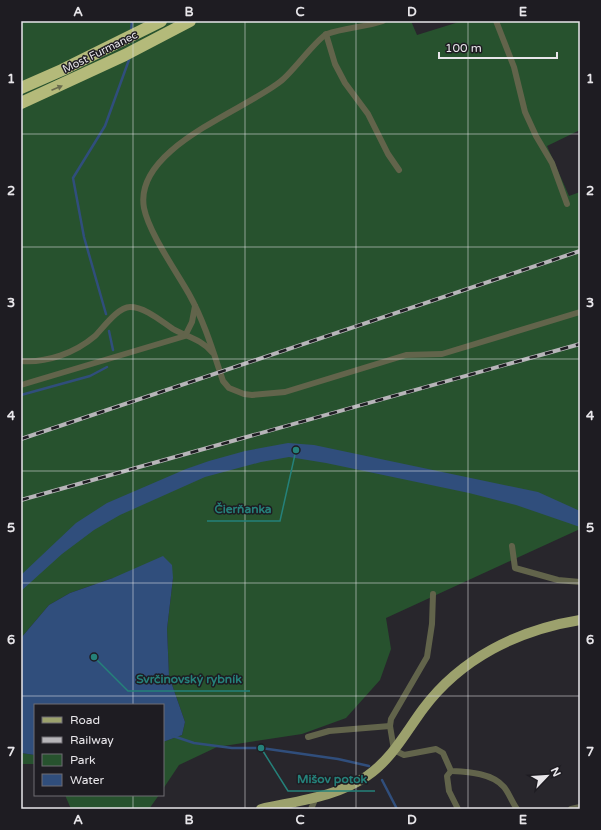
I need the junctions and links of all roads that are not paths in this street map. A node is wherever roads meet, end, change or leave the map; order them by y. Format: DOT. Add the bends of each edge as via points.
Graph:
graph roads {
  1 [pos="162,21"];
  2 [pos="190,21"];
  3 [pos="383,21"];
  4 [pos="496,21"];
  5 [pos="326,34"];
  6 [pos="21,88"];
  7 [pos="21,104"];
  8 [pos="399,170"];
  9 [pos="567,204"];
  10 [pos="195,305"];
  11 [pos="580,312"];
  12 [pos="185,336"];
  13 [pos="213,353"];
  14 [pos="21,361"];
  15 [pos="21,385"];
  16 [pos="512,546"];
  17 [pos="580,582"];
  18 [pos="433,594"];
  19 [pos="580,620"];
  20 [pos="390,726"];
  21 [pos="308,736"];
  22 [pos="394,750"];
  23 [pos="452,771"];
  24 [pos="312,797"];
  25 [pos="580,807"];
  26 [pos="261,809"];
  27 [pos="311,809"];
  28 [pos="458,809"];
  29 [pos="517,809"];
  30 [pos="571,809"];
  1 -- 6 [label="highway, Most Furmanec"];
  7 -- 2 [label="highway, Most Furmanec, one-way" via="125,56"];
  3 -- 5 [label="street" via="366,27"];
  4 -- 9 [label="street" via="514,67 528,118 552,163"];
  5 -- 8 [label="street" via="335,64 345,83 368,114"];
  5 -- 10 [label="street" via="282,81 196,132 162,158 150,176 144,208 155,234"];
  10 -- 12 [label="street" via="192,322"];
  10 -- 13 [label="street" via="205,325"];
  11 -- 13 [label="street" via="442,354 406,355 285,392 252,395 236,392 223,381"];
  12 -- 13 [label="street" via="196,338"];
  12 -- 14 [label="street" via="141,309 128,307 116,314 94,336 70,352 50,359"];
  12 -- 15 [label="street"];
  16 -- 17 [label="street" via="515,568 551,578"];
  18 -- 20 [label="street" via="427,657 402,697"];
  19 -- 22 [label="main road" via="531,632 470,661 435,694"];
  20 -- 21 [label="street" via="329,731"];
  20 -- 22 [label="street"];
  22 -- 23 [label="street" via="404,756 436,749 443,753"];
  22 -- 24 [label="main road" via="378,768 358,782 340,790"];
  23 -- 28 [label="street" via="447,776 449,791"];
  23 -- 29 [label="street" via="468,772 497,780 505,788"];
  24 -- 26 [label="main road"];
  24 -- 27 [label="street" via="314,802"];
  25 -- 30 [label="street"];
}
